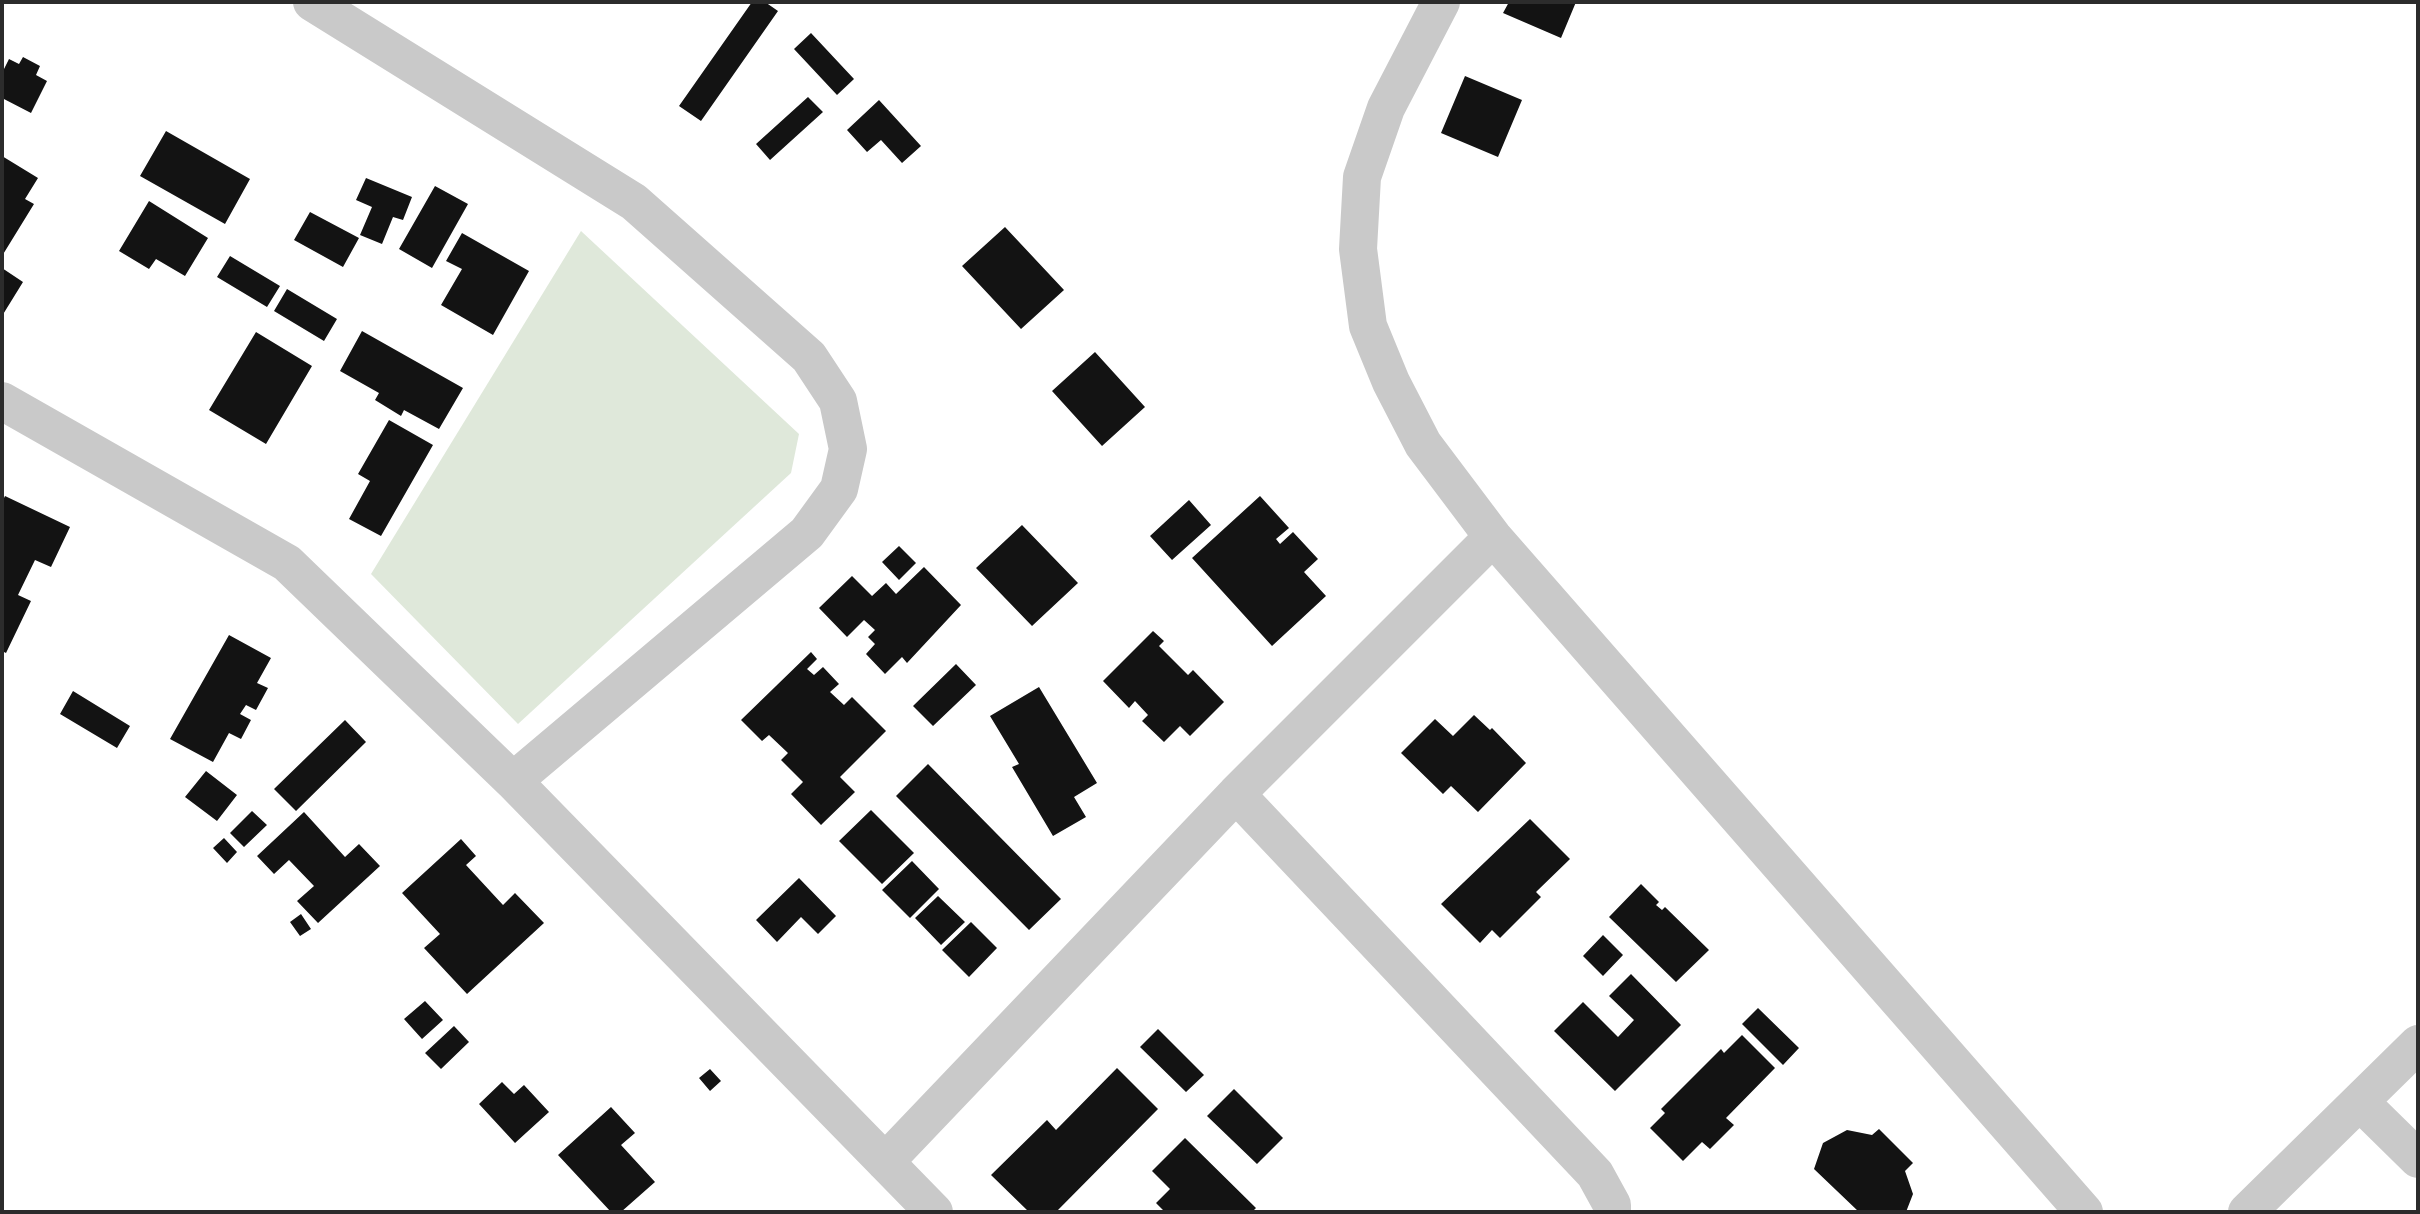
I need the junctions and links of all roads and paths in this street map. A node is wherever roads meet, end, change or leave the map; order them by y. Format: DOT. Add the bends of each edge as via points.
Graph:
graph roads {
  1 [pos="312,2"];
  2 [pos="1441,2"];
  3 [pos="2,401"];
  4 [pos="1493,537"];
  5 [pos="513,781"];
  6 [pos="1236,794"];
  7 [pos="2418,1044"];
  8 [pos="2360,1102"];
  9 [pos="2418,1159"];
  10 [pos="885,1162"];
  11 [pos="934,1212"];
  12 [pos="1612,1212"];
  13 [pos="2084,1212"];
  14 [pos="2247,1212"];
  1 -- 5 [label="street" via="634,202 809,357 838,401 848,449 839,489 807,533"];
  2 -- 4 [label="street" via="1386,108 1363,177 1359,249 1368,326 1391,382 1423,444"];
  3 -- 5 [label="street" via="288,564"];
  4 -- 6 [label="street"];
  4 -- 13 [label="street"];
  5 -- 10 [label="street"];
  6 -- 10 [label="street"];
  6 -- 12 [label="street" via="1595,1174"];
  7 -- 8 [label="street"];
  8 -- 9 [label="street"];
  8 -- 14 [label="street"];
  10 -- 11 [label="street"];
}
